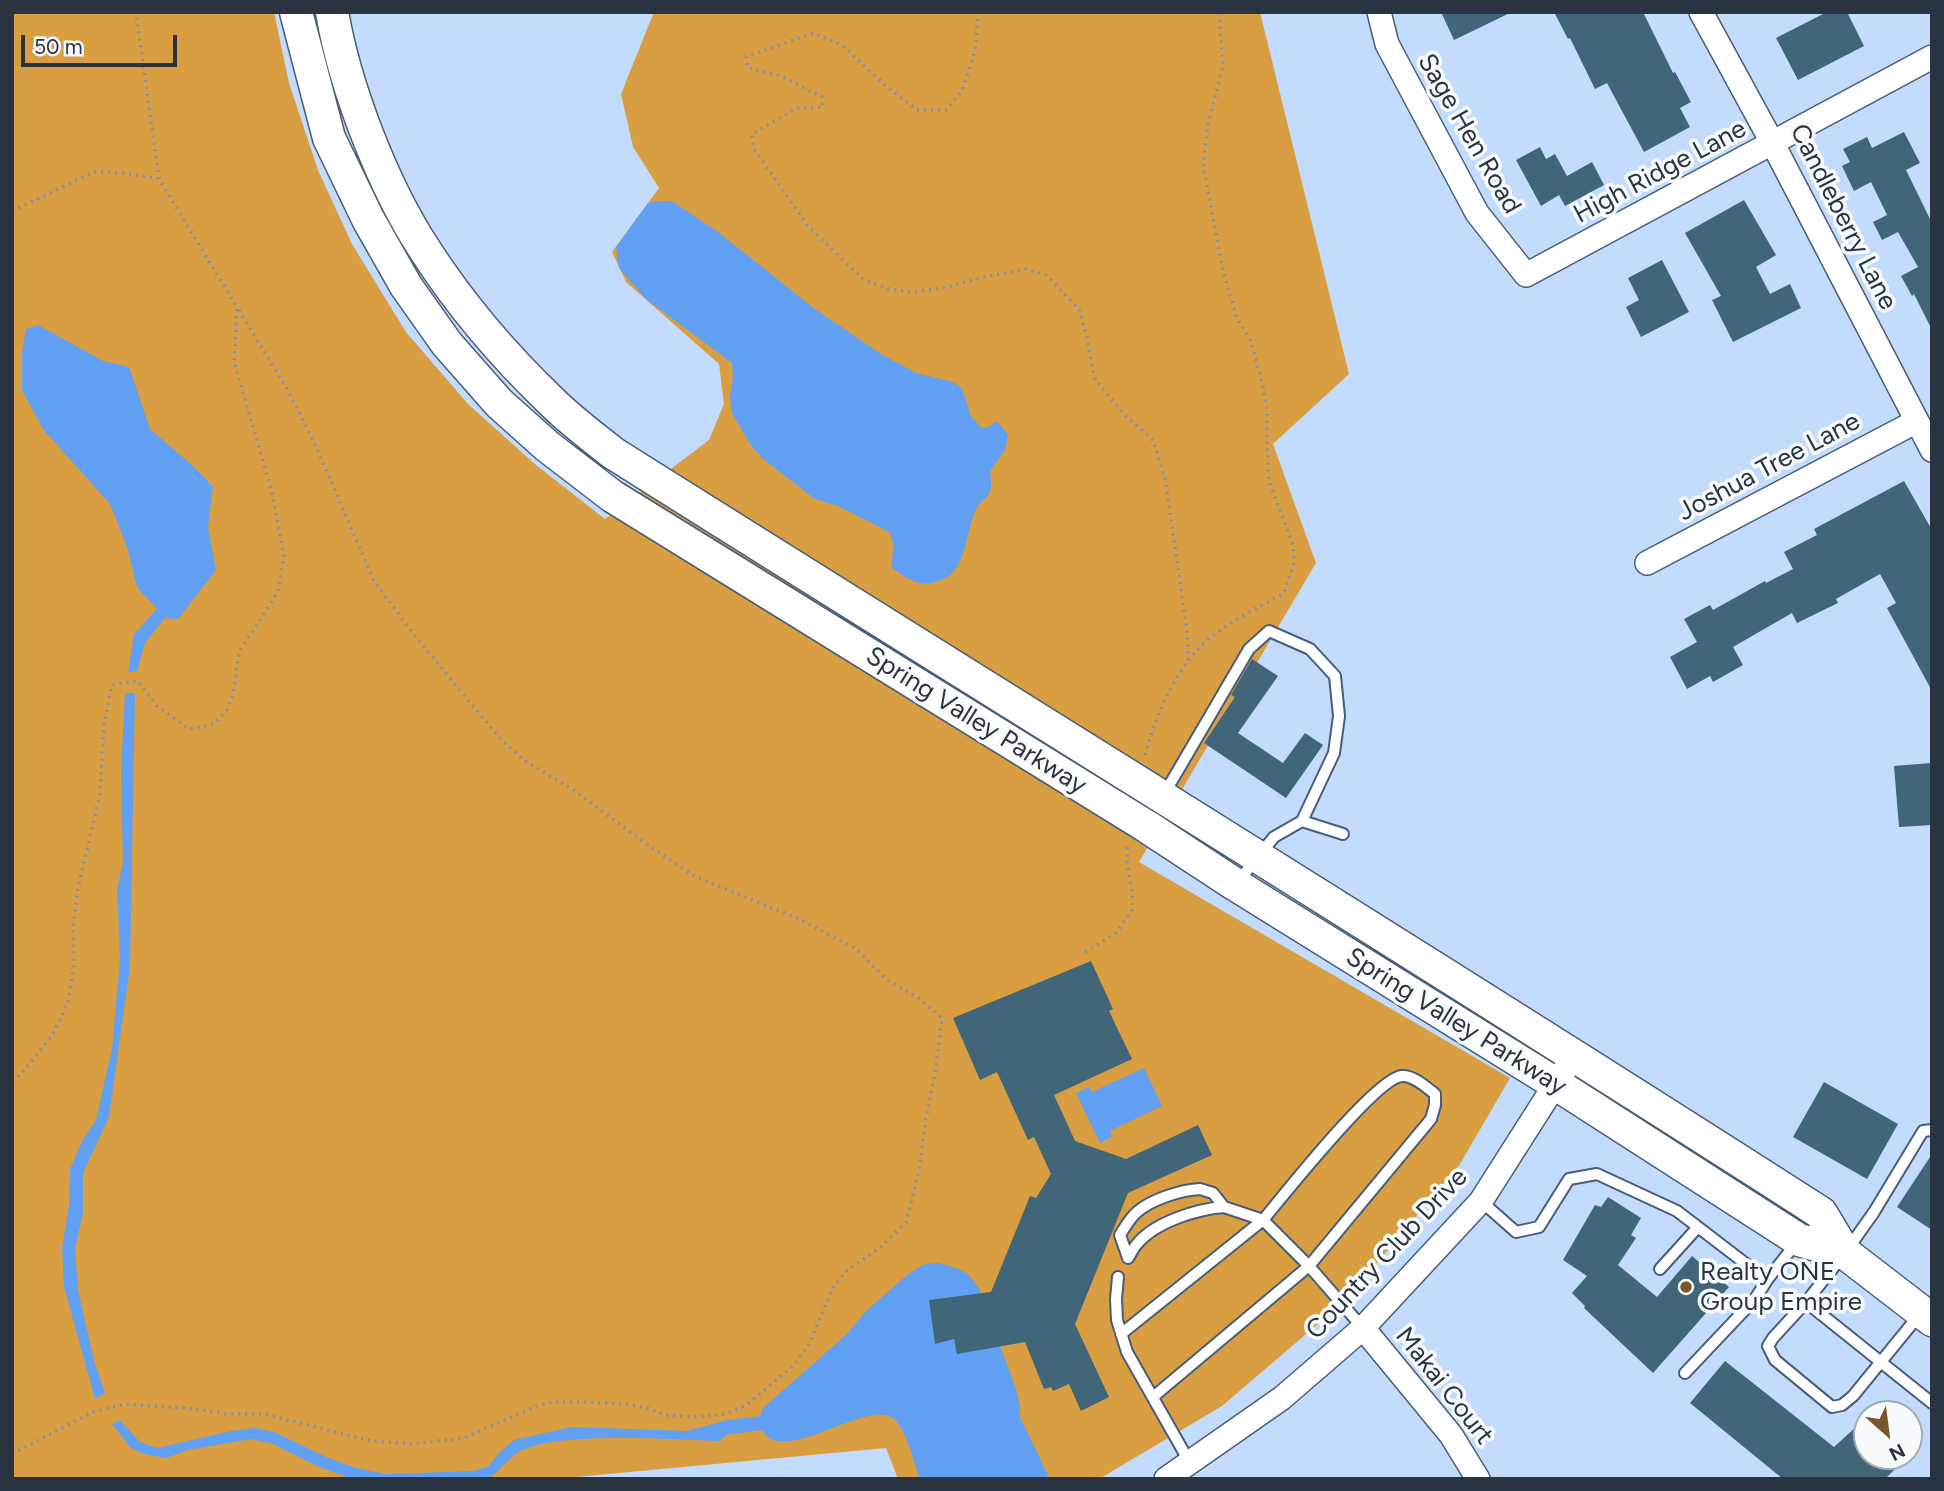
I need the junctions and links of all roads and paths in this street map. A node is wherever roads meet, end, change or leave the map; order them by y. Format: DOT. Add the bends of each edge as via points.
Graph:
graph roads {
  1 [pos="136,12"];
  2 [pos="296,12"];
  3 [pos="332,12"];
  4 [pos="978,12"];
  5 [pos="1219,12"];
  6 [pos="1379,12"];
  7 [pos="1701,12"];
  8 [pos="1932,57"];
  9 [pos="1773,144"];
  10 [pos="159,178"];
  11 [pos="12,211"];
  12 [pos="1525,275"];
  13 [pos="237,307"];
  14 [pos="1917,421"];
  15 [pos="1932,450"];
  16 [pos="1647,562"];
  17 [pos="1188,663"];
  18 [pos="1148,808"];
  19 [pos="1302,821"];
  20 [pos="1343,834"];
  21 [pos="1259,856"];
  22 [pos="1236,885"];
  23 [pos="1085,952"];
  24 [pos="1574,1055"];
  25 [pos="12,1081"];
  26 [pos="1556,1084"];
  27 [pos="1932,1130"];
  28 [pos="1481,1200"];
  29 [pos="1224,1207"];
  30 [pos="1263,1220"];
  31 [pos="1698,1227"];
  32 [pos="1799,1240"];
  33 [pos="1844,1253"];
  34 [pos="1308,1266"];
  35 [pos="1660,1269"];
  36 [pos="1118,1277"];
  37 [pos="1767,1280"];
  38 [pos="1806,1302"];
  39 [pos="1927,1316"];
  40 [pos="1363,1328"];
  41 [pos="1122,1334"];
  42 [pos="1881,1361"];
  43 [pos="1685,1373"];
  44 [pos="1153,1397"];
  45 [pos="1932,1403"];
  46 [pos="12,1454"];
  47 [pos="1190,1464"];
  48 [pos="1166,1479"];
  49 [pos="1478,1479"];
  1 -- 10 [label="path"];
  2 -- 18 [label="street, Spring Valley Parkway" via="329,138 368,219 406,286 447,344 499,404 612,496"];
  3 -- 18 [label="street, Spring Valley Parkway" via="369,139 424,249 467,310 554,404 613,453"];
  4 -- 17 [label="path" via="975,51 962,91 946,110 917,110 842,45 813,33 746,57 747,68 781,76 822,97 823,107 797,108 751,134 754,149 808,226 864,280 913,292 1026,269 1046,275 1079,309 1095,380 1153,440 1165,478"];
  5 -- 17 [label="path" via="1223,66 1203,164 1223,271 1237,318 1251,341 1263,387 1269,481 1293,545 1294,563 1284,593 1230,624 1199,648"];
  6 -- 12 [label="street, Sage Hen Road" via="1387,44 1477,213"];
  7 -- 9 [label="street, Candleberry Lane"];
  8 -- 9 [label="street, High Ridge Lane"];
  9 -- 12 [label="street, High Ridge Lane"];
  9 -- 14 [label="street, Candleberry Lane"];
  10 -- 11 [label="path" via="94,172"];
  10 -- 13 [label="path"];
  13 -- 25 [label="path" via="234,362 272,492 284,557 278,592 239,652 227,710 214,724 188,729 157,706 138,681 112,685 104,724 100,794 78,888 68,1002 52,1036"];
  13 -- 46 [label="path" via="292,398 374,580 497,735 522,759 695,877 797,918 855,948 886,979 942,1018 919,1171 906,1222 881,1247 846,1271 794,1365 748,1404 726,1414 665,1415 626,1404 553,1402 464,1438 412,1444 371,1441 264,1414 125,1404 93,1412"];
  14 -- 15 [label="street, Candleberry Lane"];
  14 -- 16 [label="street, Joshua Tree Lane"];
  17 -- 18 [label="path" via="1153,725"];
  18 -- 19 [label="lane" via="1249,649 1269,631 1310,649 1335,676 1339,716 1334,753"];
  18 -- 21 [label="street, Spring Valley Parkway"];
  18 -- 22 [label="street, Spring Valley Parkway"];
  18 -- 23 [label="path" via="1127,830 1133,909 1116,933"];
  19 -- 20 [label="lane"];
  19 -- 21 [label="lane" via="1274,837"];
  21 -- 22 [label="lane"];
  21 -- 24 [label="street, Spring Valley Parkway"];
  22 -- 26 [label="street, Spring Valley Parkway"];
  24 -- 26 [label="street, Country Club Drive"];
  24 -- 33 [label="street, Spring Valley Parkway" via="1821,1213"];
  26 -- 28 [label="street, Country Club Drive"];
  26 -- 32 [label="street, Spring Valley Parkway"];
  27 -- 33 [label="lane" via="1923,1131"];
  28 -- 31 [label="lane" via="1516,1232 1539,1227 1569,1179 1597,1174 1678,1211"];
  28 -- 40 [label="street, Country Club Drive"];
  29 -- 29 [label="lane" via="1213,1193 1200,1189 1147,1206 1121,1235 1128,1258 1138,1242 1157,1228 1207,1208"];
  29 -- 30 [label="lane"];
  30 -- 34 [label="lane"];
  30 -- 34 [label="lane" via="1356,1111 1390,1080 1410,1076 1435,1094 1432,1119"];
  30 -- 41 [label="lane"];
  31 -- 35 [label="lane"];
  31 -- 37 [label="lane"];
  32 -- 33 [label="street, Spring Valley Parkway"];
  32 -- 37 [label="lane"];
  33 -- 38 [label="lane"];
  33 -- 39 [label="street, Spring Valley Parkway"];
  34 -- 40 [label="lane"];
  34 -- 44 [label="lane"];
  36 -- 41 [label="lane" via="1117,1320"];
  37 -- 43 [label="lane" via="1755,1300"];
  38 -- 42 [label="lane"];
  38 -- 42 [label="lane" via="1768,1346 1775,1360 1832,1407 1853,1396"];
  39 -- 42 [label="lane"];
  40 -- 47 [label="street, Country Club Drive" via="1282,1398"];
  40 -- 49 [label="street, Makai Court" via="1451,1435"];
  41 -- 44 [label="lane"];
  42 -- 45 [label="lane"];
  44 -- 47 [label="lane"];
  47 -- 48 [label="street, Country Club Drive"];
}
